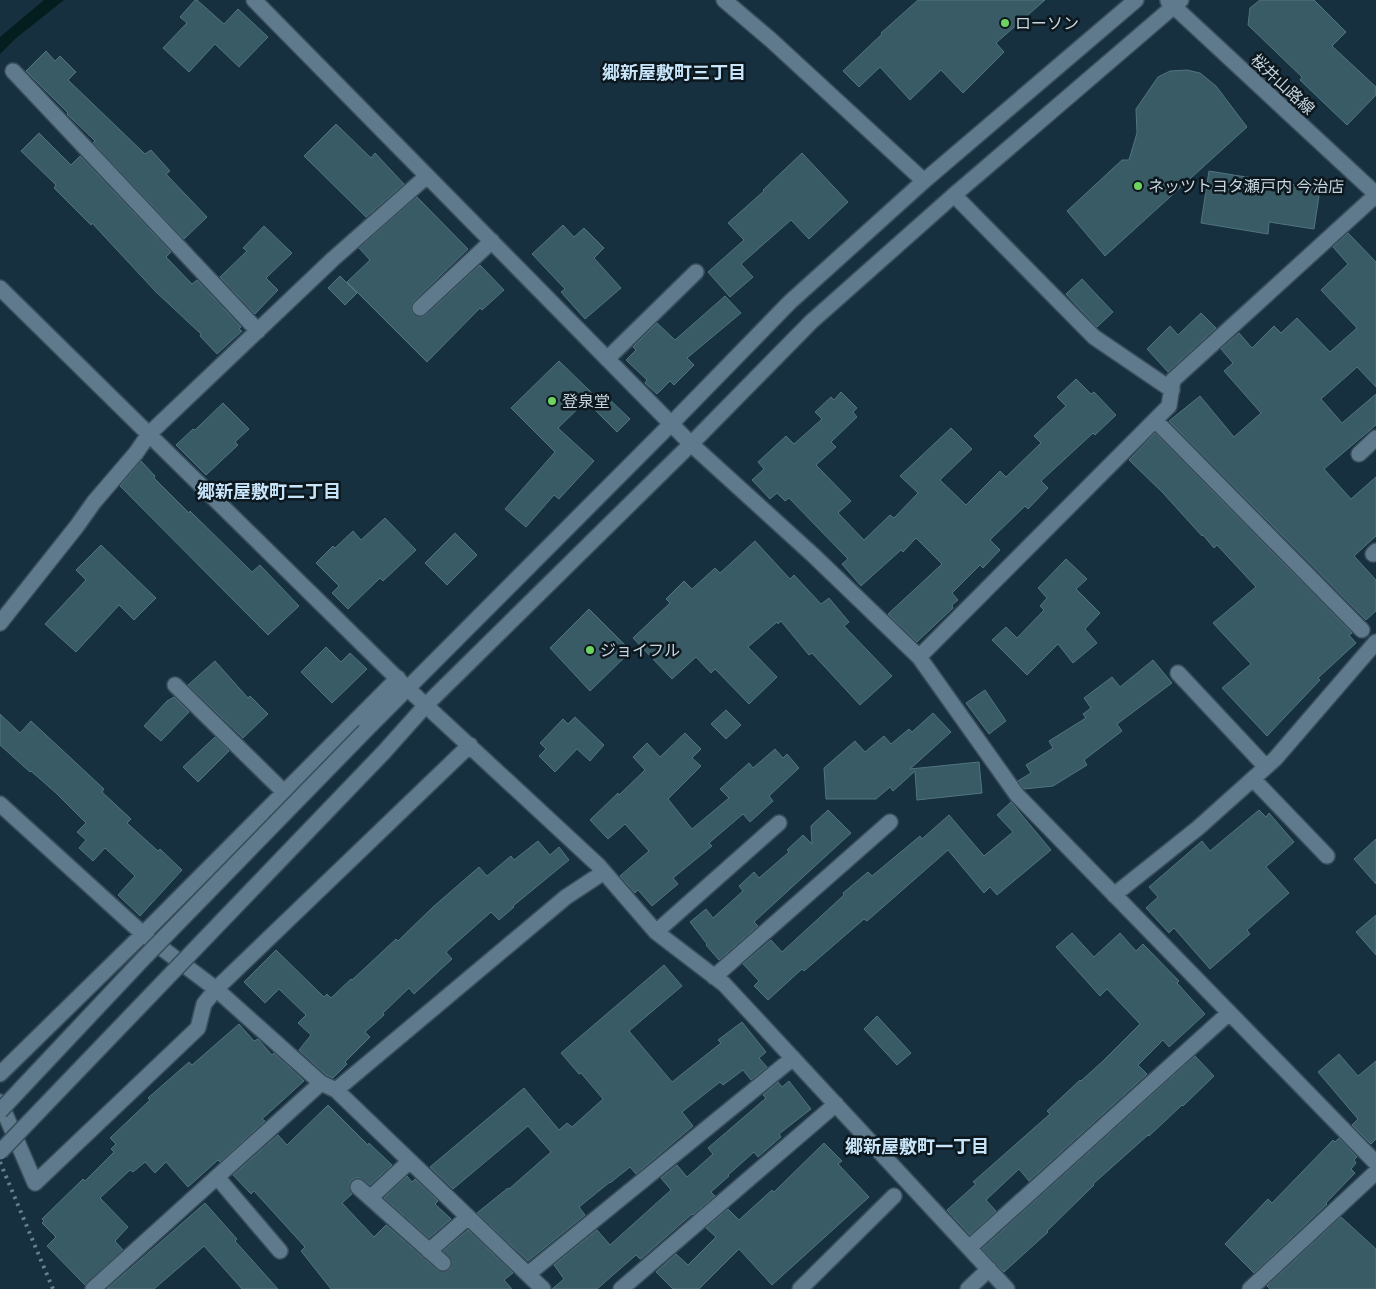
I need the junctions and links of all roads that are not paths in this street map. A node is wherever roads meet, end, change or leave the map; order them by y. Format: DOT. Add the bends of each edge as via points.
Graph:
graph roads {
  1 [pos="254,0"];
  2 [pos="724,0"];
  3 [pos="1136,0"];
  4 [pos="1174,2"];
  5 [pos="14,71"];
  6 [pos="428,176"];
  7 [pos="924,181"];
  8 [pos="1376,194"];
  9 [pos="954,195"];
  10 [pos="492,241"];
  11 [pos="696,272"];
  12 [pos="0,288"];
  13 [pos="420,308"];
  14 [pos="258,331"];
  15 [pos="608,359"];
  16 [pos="1172,390"];
  17 [pos="1155,420"];
  18 [pos="672,424"];
  19 [pos="149,434"];
  20 [pos="1376,438"];
  21 [pos="691,444"];
  22 [pos="1359,454"];
  23 [pos="0,623"];
  24 [pos="1362,630"];
  25 [pos="1376,642"];
  26 [pos="919,658"];
  27 [pos="1178,672"];
  28 [pos="402,683"];
  29 [pos="175,685"];
  30 [pos="426,706"];
  31 [pos="470,745"];
  32 [pos="1266,767"];
  33 [pos="1253,779"];
  34 [pos="284,792"];
  35 [pos="0,804"];
  36 [pos="890,822"];
  37 [pos="779,823"];
  38 [pos="1326,856"];
  39 [pos="604,872"];
  40 [pos="1114,895"];
  41 [pos="656,932"];
  42 [pos="143,934"];
  43 [pos="714,976"];
  44 [pos="216,989"];
  45 [pos="1229,1013"];
  46 [pos="793,1058"];
  47 [pos="0,1074"];
  48 [pos="321,1083"];
  49 [pos="336,1090"];
  50 [pos="0,1102"];
  51 [pos="836,1104"];
  52 [pos="0,1111"];
  53 [pos="0,1152"];
  54 [pos="410,1161"];
  55 [pos="1376,1163"];
  56 [pos="1376,1172"];
  57 [pos="217,1177"];
  58 [pos="358,1187"];
  59 [pos="894,1196"];
  60 [pos="370,1198"];
  61 [pos="468,1217"];
  62 [pos="969,1248"];
  63 [pos="280,1251"];
  64 [pos="429,1251"];
  65 [pos="443,1263"];
  66 [pos="989,1269"];
  67 [pos="528,1274"];
  68 [pos="93,1289"];
  69 [pos="543,1289"];
  70 [pos="621,1289"];
  71 [pos="800,1289"];
  72 [pos="968,1289"];
  73 [pos="1008,1289"];
  74 [pos="1250,1289"];
  1 -- 6 [label="street"];
  2 -- 7 [label="street"];
  3 -- 7 [label="street"];
  4 -- 8 [label="street, 桜井山路線"];
  4 -- 9 [label="street"];
  5 -- 14 [label="street"];
  6 -- 10 [label="street"];
  6 -- 14 [label="street" via="333,259"];
  7 -- 18 [label="street" via="790,302"];
  8 -- 16 [label="street" via="1173,380"];
  9 -- 16 [label="street" via="1094,337"];
  9 -- 21 [label="street" via="811,322"];
  10 -- 13 [label="street"];
  10 -- 15 [label="street"];
  11 -- 15 [label="street"];
  12 -- 19 [label="street"];
  14 -- 19 [label="street"];
  15 -- 18 [label="street"];
  16 -- 17 [label="street" via="1169,406"];
  17 -- 24 [label="street"];
  17 -- 26 [label="street"];
  18 -- 21 [label="street"];
  18 -- 28 [label="street"];
  19 -- 23 [label="street"];
  19 -- 28 [label="street"];
  20 -- 22 [label="street"];
  21 -- 26 [label="street" via="813,555"];
  21 -- 30 [label="street"];
  25 -- 32 [label="street"];
  26 -- 40 [label="street" via="1017,795"];
  27 -- 32 [label="street"];
  28 -- 30 [label="street"];
  28 -- 34 [label="street"];
  28 -- 52 [label="street, bridge" via="365,731"];
  29 -- 34 [label="street"];
  30 -- 31 [label="street"];
  30 -- 53 [label="street, bridge"];
  31 -- 39 [label="street"];
  31 -- 44 [label="street"];
  32 -- 33 [label="street"];
  33 -- 38 [label="street"];
  33 -- 40 [label="street"];
  34 -- 42 [label="street"];
  35 -- 42 [label="street"];
  36 -- 43 [label="street"];
  37 -- 41 [label="street"];
  39 -- 41 [label="street"];
  39 -- 49 [label="street" via="566,897"];
  40 -- 45 [label="street"];
  41 -- 43 [label="street"];
  42 -- 44 [label="street"];
  42 -- 47 [label="street"];
  43 -- 46 [label="street"];
  44 -- 48 [label="street"];
  44 -- 50 [label="street" via="204,1004 198,1028 36,1183"];
  45 -- 55 [label="street"];
  45 -- 62 [label="street"];
  46 -- 51 [label="street"];
  46 -- 67 [label="street"];
  48 -- 49 [label="street"];
  48 -- 57 [label="street"];
  49 -- 54 [label="street"];
  51 -- 62 [label="street"];
  51 -- 70 [label="street"];
  54 -- 60 [label="street"];
  54 -- 61 [label="street"];
  56 -- 74 [label="street"];
  57 -- 63 [label="street"];
  57 -- 68 [label="street"];
  58 -- 60 [label="street"];
  59 -- 71 [label="street"];
  60 -- 64 [label="street"];
  61 -- 64 [label="street"];
  61 -- 67 [label="street"];
  62 -- 66 [label="street"];
  64 -- 65 [label="street"];
  66 -- 72 [label="street"];
  66 -- 73 [label="street"];
  67 -- 69 [label="street"];
}
